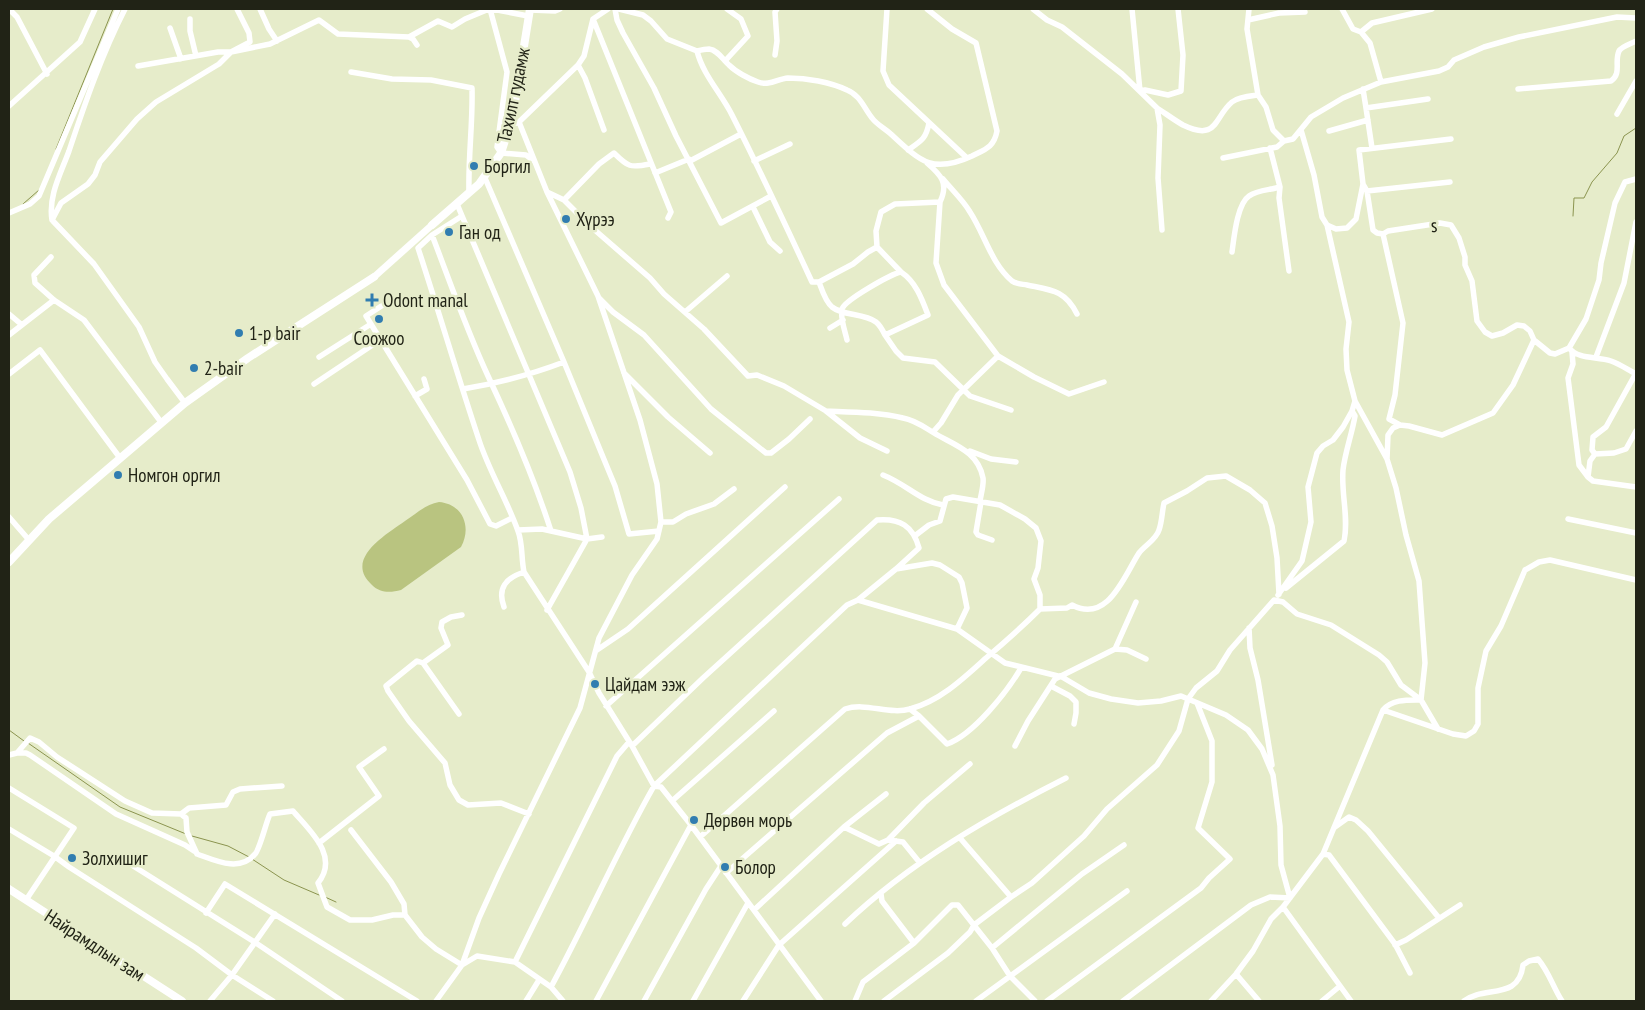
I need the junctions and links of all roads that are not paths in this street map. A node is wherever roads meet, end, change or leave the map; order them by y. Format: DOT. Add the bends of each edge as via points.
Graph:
graph roads {
  1 [pos="9,9"];
  2 [pos="95,9"];
  3 [pos="118,9"];
  4 [pos="126,9"];
  5 [pos="238,9"];
  6 [pos="260,9"];
  7 [pos="490,9"];
  8 [pos="560,9"];
  9 [pos="608,9"];
  10 [pos="615,9"];
  11 [pos="619,9"];
  12 [pos="727,9"];
  13 [pos="777,9"];
  14 [pos="887,9"];
  15 [pos="927,9"];
  16 [pos="1033,9"];
  17 [pos="1132,9"];
  18 [pos="1178,9"];
  19 [pos="1249,9"];
  20 [pos="1342,9"];
  21 [pos="1432,9"];
  22 [pos="529,12"];
  23 [pos="1305,12"];
  24 [pos="1636,18"];
  25 [pos="190,19"];
  26 [pos="593,19"];
  27 [pos="1248,20"];
  28 [pos="170,28"];
  29 [pos="1361,32"];
  30 [pos="409,37"];
  31 [pos="277,41"];
  32 [pos="1636,41"];
  33 [pos="417,45"];
  34 [pos="697,51"];
  35 [pos="231,52"];
  36 [pos="775,55"];
  37 [pos="196,56"];
  38 [pos="180,59"];
  39 [pos="725,61"];
  40 [pos="578,65"];
  41 [pos="138,66"];
  42 [pos="351,72"];
  43 [pos="47,74"];
  44 [pos="1636,81"];
  45 [pos="1381,82"];
  46 [pos="1518,89"];
  47 [pos="1363,90"];
  48 [pos="1140,91"];
  49 [pos="1258,95"];
  50 [pos="1428,99"];
  51 [pos="9,106"];
  52 [pos="1157,108"];
  53 [pos="1366,108"];
  54 [pos="1617,114"];
  55 [pos="1368,120"];
  56 [pos="519,122"];
  57 [pos="930,123"];
  58 [pos="510,125"];
  59 [pos="604,130"];
  60 [pos="1301,130"];
  61 [pos="1330,131"];
  62 [pos="741,134"];
  63 [pos="1450,138"];
  64 [pos="1284,140"];
  65 [pos="790,144"];
  66 [pos="1270,148"];
  67 [pos="1372,148"];
  68 [pos="908,150"];
  69 [pos="501,152"];
  70 [pos="967,158"];
  71 [pos="1223,158"];
  72 [pos="690,160"];
  73 [pos="534,161"];
  74 [pos="754,161"];
  75 [pos="926,163"];
  76 [pos="650,164"];
  77 [pos="655,173"];
  78 [pos="942,177"];
  79 [pos="484,178"];
  80 [pos="1636,179"];
  81 [pos="1450,182"];
  82 [pos="1363,184"];
  83 [pos="1280,187"];
  84 [pos="1367,191"];
  85 [pos="469,192"];
  86 [pos="547,192"];
  87 [pos="771,196"];
  88 [pos="564,200"];
  89 [pos="940,202"];
  90 [pos="457,204"];
  91 [pos="753,207"];
  92 [pos="9,213"];
  93 [pos="462,216"];
  94 [pos="668,218"];
  95 [pos="52,220"];
  96 [pos="1636,222"];
  97 [pos="432,225"];
  98 [pos="1327,225"];
  99 [pos="1162,230"];
  100 [pos="1383,234"];
  101 [pos="432,235"];
  102 [pos="877,247"];
  103 [pos="780,251"];
  104 [pos="1232,252"];
  105 [pos="51,257"];
  106 [pos="1289,271"];
  107 [pos="901,272"];
  108 [pos="727,276"];
  109 [pos="374,277"];
  110 [pos="819,282"];
  111 [pos="598,296"];
  112 [pos="54,300"];
  113 [pos="383,305"];
  114 [pos="842,310"];
  115 [pos="685,312"];
  116 [pos="9,314"];
  117 [pos="1077,314"];
  118 [pos="842,320"];
  119 [pos="370,324"];
  120 [pos="22,325"];
  121 [pos="830,328"];
  122 [pos="9,335"];
  123 [pos="885,335"];
  124 [pos="380,340"];
  125 [pos="847,340"];
  126 [pos="1534,340"];
  127 [pos="1571,350"];
  128 [pos="998,356"];
  129 [pos="319,357"];
  130 [pos="1596,357"];
  131 [pos="564,362"];
  132 [pos="623,371"];
  133 [pos="9,374"];
  134 [pos="1636,374"];
  135 [pos="529,375"];
  136 [pos="424,379"];
  137 [pos="1104,382"];
  138 [pos="314,384"];
  139 [pos="493,384"];
  140 [pos="463,389"];
  141 [pos="964,389"];
  142 [pos="415,396"];
  143 [pos="1355,401"];
  144 [pos="185,403"];
  145 [pos="1011,410"];
  146 [pos="826,411"];
  147 [pos="1352,411"];
  148 [pos="810,419"];
  149 [pos="161,422"];
  150 [pos="1400,425"];
  151 [pos="1636,431"];
  152 [pos="933,432"];
  153 [pos="963,447"];
  154 [pos="887,451"];
  155 [pos="710,454"];
  156 [pos="1595,454"];
  157 [pos="120,458"];
  158 [pos="1387,459"];
  159 [pos="1016,462"];
  160 [pos="883,476"];
  161 [pos="1588,478"];
  162 [pos="1636,486"];
  163 [pos="785,487"];
  164 [pos="734,489"];
  165 [pos="839,499"];
  166 [pos="980,502"];
  167 [pos="943,505"];
  168 [pos="9,517"];
  169 [pos="512,518"];
  170 [pos="1568,519"];
  171 [pos="661,522"];
  172 [pos="518,530"];
  173 [pos="551,531"];
  174 [pos="659,531"];
  175 [pos="1636,534"];
  176 [pos="916,535"];
  177 [pos="602,537"];
  178 [pos="587,539"];
  179 [pos="29,540"];
  180 [pos="992,540"];
  181 [pos="9,562"];
  182 [pos="896,569"];
  183 [pos="524,572"];
  184 [pos="1636,580"];
  185 [pos="1279,594"];
  186 [pos="858,600"];
  187 [pos="1274,600"];
  188 [pos="1136,602"];
  189 [pos="504,607"];
  190 [pos="1040,609"];
  191 [pos="547,610"];
  192 [pos="462,615"];
  193 [pos="1249,628"];
  194 [pos="957,629"];
  195 [pos="1115,649"];
  196 [pos="597,650"];
  197 [pos="992,653"];
  198 [pos="1146,659"];
  199 [pos="423,664"];
  200 [pos="1021,668"];
  201 [pos="589,672"];
  202 [pos="1062,676"];
  203 [pos="1051,686"];
  204 [pos="1188,699"];
  205 [pos="1421,700"];
  206 [pos="1198,703"];
  207 [pos="606,706"];
  208 [pos="910,709"];
  209 [pos="1383,710"];
  210 [pos="774,711"];
  211 [pos="459,714"];
  212 [pos="919,716"];
  213 [pos="1074,724"];
  214 [pos="1438,729"];
  215 [pos="631,744"];
  216 [pos="1016,746"];
  217 [pos="384,749"];
  218 [pos="17,753"];
  219 [pos="9,755"];
  220 [pos="970,764"];
  221 [pos="1273,774"];
  222 [pos="1066,778"];
  223 [pos="282,786"];
  224 [pos="654,786"];
  225 [pos="9,788"];
  226 [pos="886,794"];
  227 [pos="672,802"];
  228 [pos="181,814"];
  229 [pos="529,814"];
  230 [pos="691,825"];
  231 [pos="844,827"];
  232 [pos="1334,828"];
  233 [pos="9,829"];
  234 [pos="351,830"];
  235 [pos="700,837"];
  236 [pos="960,838"];
  237 [pos="888,840"];
  238 [pos="896,841"];
  239 [pos="319,842"];
  240 [pos="1124,845"];
  241 [pos="196,854"];
  242 [pos="1323,854"];
  243 [pos="54,856"];
  244 [pos="122,859"];
  245 [pos="920,863"];
  246 [pos="721,866"];
  247 [pos="726,873"];
  248 [pos="9,889"];
  249 [pos="1126,891"];
  250 [pos="882,894"];
  251 [pos="1011,897"];
  252 [pos="1290,898"];
  253 [pos="26,900"];
  254 [pos="748,903"];
  255 [pos="1460,905"];
  256 [pos="1283,907"];
  257 [pos="754,910"];
  258 [pos="206,913"];
  259 [pos="275,914"];
  260 [pos="405,915"];
  261 [pos="1439,918"];
  262 [pos="846,924"];
  263 [pos="974,925"];
  264 [pos="256,943"];
  265 [pos="914,943"];
  266 [pos="779,945"];
  267 [pos="1395,945"];
  268 [pos="992,948"];
  269 [pos="515,962"];
  270 [pos="462,965"];
  271 [pos="1410,973"];
  272 [pos="1236,974"];
  273 [pos="232,975"];
  274 [pos="1010,976"];
  275 [pos="539,980"];
  276 [pos="1340,986"];
  277 [pos="551,987"];
  278 [pos="182,1001"];
  279 [pos="210,1001"];
  280 [pos="273,1001"];
  281 [pos="342,1001"];
  282 [pos="417,1001"];
  283 [pos="436,1001"];
  284 [pos="526,1001"];
  285 [pos="563,1001"];
  286 [pos="596,1001"];
  287 [pos="644,1001"];
  288 [pos="693,1001"];
  289 [pos="742,1001"];
  290 [pos="822,1001"];
  291 [pos="856,1001"];
  292 [pos="884,1001"];
  293 [pos="976,1001"];
  294 [pos="1036,1001"];
  295 [pos="1047,1001"];
  296 [pos="1123,1001"];
  297 [pos="1211,1001"];
  298 [pos="1259,1001"];
  299 [pos="1322,1001"];
  300 [pos="1351,1001"];
  301 [pos="1464,1001"];
  302 [pos="1562,1001"];
  1 -- 43 [label="street" via="17,17"];
  2 -- 43 [label="street" via="80,42"];
  3 -- 92 [label="street" via="39,196 30,204"];
  4 -- 95 [label="street" via="90,88 57,181 50,209"];
  5 -- 35 [label="street" via="250,42"];
  6 -- 31 [label="street"];
  7 -- 22 [label="street"];
  7 -- 30 [label="street" via="452,27 438,21"];
  7 -- 69 [label="street" via="507,72 497,146"];
  8 -- 22 [label="street"];
  9 -- 26 [label="street"];
  10 -- 72 [label="street" via="623,33"];
  11 -- 34 [label="street" via="643,15 667,39"];
  12 -- 39 [label="street" via="740,19 748,36"];
  13 -- 36 [label="street"];
  14 -- 57 [label="street" via="883,71 886,79"];
  15 -- 70 [label="street" via="976,43 980,57 997,131 992,144"];
  16 -- 48 [label="street" via="1062,27"];
  17 -- 48 [label="street"];
  18 -- 48 [label="street" via="1182,91 1168,95"];
  19 -- 27 [label="street"];
  20 -- 29 [label="street" via="1353,29"];
  21 -- 29 [label="street" via="1372,23"];
  22 -- 58 [label="main road, Тахилт гудамж"];
  23 -- 27 [label="street" via="1279,13"];
  24 -- 45 [label="street" via="1617,17 1520,37 1484,47 1454,60 1439,71"];
  25 -- 37 [label="street"];
  26 -- 40 [label="street" via="584,56"];
  26 -- 76 [label="street"];
  27 -- 49 [label="street"];
  28 -- 38 [label="street"];
  29 -- 45 [label="street" via="1370,43"];
  30 -- 31 [label="street" via="338,34 319,20"];
  30 -- 33 [label="street"];
  31 -- 35 [label="street"];
  32 -- 46 [label="street" via="1619,52 1617,75 1611,81"];
  34 -- 39 [label="street" via="715,51"];
  34 -- 62 [label="street" via="700,63"];
  35 -- 37 [label="street"];
  35 -- 95 [label="street" via="219,64 156,102 137,119 100,162 88,184 61,203"];
  37 -- 38 [label="street"];
  38 -- 41 [label="street"];
  39 -- 68 [label="street" via="757,82 804,79 847,90"];
  40 -- 56 [label="street"];
  40 -- 59 [label="street"];
  42 -- 85 [label="street" via="392,79 431,80 472,88"];
  43 -- 51 [label="street"];
  44 -- 54 [label="street"];
  45 -- 47 [label="street"];
  47 -- 53 [label="street"];
  47 -- 60 [label="street" via="1311,117"];
  48 -- 52 [label="street"];
  49 -- 52 [label="street" via="1232,101 1212,128 1200,130 1183,125"];
  49 -- 64 [label="street" via="1266,107 1273,130"];
  50 -- 53 [label="street"];
  52 -- 99 [label="street"];
  53 -- 55 [label="street"];
  55 -- 61 [label="street"];
  55 -- 67 [label="street"];
  56 -- 58 [label="street"];
  56 -- 73 [label="street"];
  57 -- 68 [label="street" via="924,139"];
  57 -- 70 [label="street"];
  58 -- 69 [label="main road, Тахилт гудамж"];
  60 -- 64 [label="street" via="1294,139"];
  60 -- 98 [label="street" via="1322,217"];
  62 -- 72 [label="street"];
  62 -- 74 [label="street"];
  63 -- 67 [label="street"];
  64 -- 66 [label="street" via="1277,147"];
  65 -- 74 [label="street"];
  66 -- 71 [label="street"];
  66 -- 83 [label="street"];
  67 -- 82 [label="street" via="1359,150"];
  68 -- 75 [label="street"];
  69 -- 73 [label="street" via="526,156"];
  69 -- 79 [label="main road, Тахилт гудамж"];
  70 -- 75 [label="street" via="950,164"];
  72 -- 77 [label="street"];
  72 -- 91 [label="street" via="721,223"];
  73 -- 86 [label="street"];
  74 -- 87 [label="street"];
  75 -- 78 [label="street"];
  76 -- 77 [label="street"];
  76 -- 88 [label="street" via="627,166 614,153"];
  77 -- 94 [label="street" via="671,212"];
  78 -- 89 [label="street" via="944,193"];
  78 -- 117 [label="street" via="970,211 996,262 1014,283 1063,294"];
  79 -- 85 [label="main road, Тахилт гудамж"];
  79 -- 131 [label="street"];
  80 -- 127 [label="street" via="1625,182 1615,203 1599,280"];
  81 -- 84 [label="street"];
  82 -- 84 [label="street"];
  82 -- 98 [label="street" via="1356,219 1347,228 1336,229"];
  83 -- 104 [label="street" via="1254,193 1244,201"];
  83 -- 106 [label="street"];
  84 -- 100 [label="street" via="1373,230"];
  85 -- 90 [label="main road, Тахилт гудамж"];
  86 -- 88 [label="street"];
  86 -- 111 [label="street"];
  87 -- 91 [label="street"];
  87 -- 110 [label="street" via="812,282"];
  88 -- 115 [label="street"];
  89 -- 102 [label="street" via="895,204 881,212 876,231"];
  89 -- 128 [label="street" via="936,263 944,285"];
  90 -- 93 [label="street"];
  90 -- 97 [label="main road, Тахилт гудамж"];
  91 -- 103 [label="street" via="770,242"];
  93 -- 101 [label="street"];
  93 -- 135 [label="street"];
  95 -- 144 [label="street" via="94,264 138,327 155,362"];
  96 -- 130 [label="street" via="1624,283"];
  97 -- 109 [label="street, Тахилт гудамж"];
  98 -- 143 [label="street" via="1349,322 1347,363"];
  100 -- 126 [label="street, s" via="1440,223 1451,225 1466,257 1477,321 1492,336 1517,325 1524,326 1530,330"];
  100 -- 150 [label="street" via="1403,324 1389,419"];
  101 -- 139 [label="street"];
  101 -- 140 [label="street" via="418,248"];
  102 -- 107 [label="street"];
  102 -- 110 [label="street"];
  105 -- 112 [label="street" via="34,275 35,283"];
  107 -- 114 [label="street" via="871,286 844,305"];
  107 -- 123 [label="street" via="922,297 928,315"];
  108 -- 115 [label="street"];
  109 -- 144 [label="main road"];
  110 -- 114 [label="street" via="832,308"];
  111 -- 132 [label="street"];
  111 -- 148 [label="street" via="613,312 644,335 711,409 766,453 771,454"];
  112 -- 120 [label="street"];
  112 -- 149 [label="street" via="84,320"];
  113 -- 119 [label="street" via="366,316"];
  114 -- 118 [label="street"];
  114 -- 123 [label="street" via="877,322"];
  115 -- 146 [label="street" via="748,376 757,375 784,386"];
  116 -- 120 [label="street"];
  118 -- 121 [label="street"];
  118 -- 125 [label="street"];
  119 -- 124 [label="street"];
  119 -- 129 [label="street"];
  120 -- 122 [label="street"];
  123 -- 141 [label="street" via="903,358 935,362"];
  124 -- 138 [label="street"];
  124 -- 142 [label="street"];
  126 -- 127 [label="street" via="1555,354"];
  126 -- 150 [label="street" via="1513,385 1493,413 1442,435"];
  127 -- 130 [label="street" via="1583,356"];
  127 -- 161 [label="street" via="1573,364 1568,378 1573,427 1579,465"];
  128 -- 137 [label="street" via="1069,394"];
  128 -- 141 [label="street"];
  130 -- 134 [label="street"];
  131 -- 135 [label="street"];
  131 -- 174 [label="street" via="615,486 629,534"];
  132 -- 155 [label="street"];
  132 -- 171 [label="street" via="657,484"];
  133 -- 157 [label="street" via="40,350"];
  134 -- 156 [label="street" via="1606,428 1593,437 1592,450"];
  135 -- 139 [label="street"];
  135 -- 178 [label="street" via="570,472"];
  136 -- 142 [label="street" via="428,389"];
  139 -- 140 [label="street"];
  139 -- 173 [label="street"];
  140 -- 169 [label="street" via="479,442"];
  141 -- 145 [label="street" via="970,396"];
  141 -- 152 [label="street"];
  142 -- 169 [label="street" via="490,524 496,526"];
  143 -- 147 [label="street"];
  143 -- 158 [label="street"];
  144 -- 149 [label="main road"];
  146 -- 152 [label="street" via="903,418"];
  146 -- 154 [label="street" via="860,438"];
  147 -- 185 [label="street" via="1333,440 1317,454 1308,487 1310,522 1302,561"];
  147 -- 185 [label="street" via="1356,416 1343,470 1344,541"];
  149 -- 157 [label="main road"];
  150 -- 158 [label="street" via="1388,435"];
  151 -- 156 [label="street" via="1626,449"];
  152 -- 153 [label="street"];
  153 -- 159 [label="street" via="991,459"];
  153 -- 166 [label="street" via="978,465 983,480"];
  156 -- 161 [label="street" via="1590,461"];
  157 -- 179 [label="main road"];
  158 -- 205 [label="street" via="1419,581 1425,663"];
  160 -- 167 [label="street" via="904,485 922,499"];
  161 -- 162 [label="street"];
  163 -- 196 [label="street" via="628,629"];
  164 -- 171 [label="street" via="714,504 673,522"];
  165 -- 207 [label="street"];
  166 -- 167 [label="street" via="954,497 946,499"];
  166 -- 180 [label="street" via="976,532"];
  166 -- 190 [label="street" via="1000,505 1036,528 1041,540 1034,579 1040,595"];
  167 -- 176 [label="street" via="940,521"];
  168 -- 179 [label="street"];
  169 -- 172 [label="street"];
  170 -- 175 [label="street"];
  171 -- 174 [label="street"];
  172 -- 173 [label="street"];
  172 -- 183 [label="street"];
  173 -- 178 [label="street"];
  174 -- 196 [label="street" via="599,638"];
  176 -- 182 [label="street" via="919,548"];
  176 -- 215 [label="street" via="892,519 877,520"];
  177 -- 178 [label="street"];
  178 -- 191 [label="street"];
  179 -- 181 [label="main road"];
  182 -- 186 [label="street"];
  182 -- 194 [label="street" via="932,562 959,577 967,608"];
  183 -- 189 [label="street" via="507,580 501,598"];
  183 -- 191 [label="street"];
  184 -- 214 [label="street" via="1550,560 1525,570 1502,626 1486,651 1478,688 1478,724 1466,736"];
  185 -- 187 [label="street"];
  185 -- 190 [label="street" via="1277,558 1265,503 1226,476 1207,478 1164,503 1159,532 1139,553 1121,587 1097,609 1086,611 1072,605"];
  186 -- 194 [label="street"];
  186 -- 224 [label="street" via="847,605"];
  187 -- 193 [label="street"];
  187 -- 205 [label="street" via="1283,602 1297,614 1331,624 1379,655 1401,684"];
  188 -- 195 [label="street"];
  190 -- 197 [label="street"];
  191 -- 201 [label="street"];
  192 -- 199 [label="street" via="442,622 440,628 448,645"];
  193 -- 204 [label="street" via="1217,672 1196,688"];
  193 -- 221 [label="street"];
  194 -- 197 [label="street"];
  195 -- 198 [label="street" via="1127,650"];
  195 -- 202 [label="street"];
  196 -- 201 [label="street"];
  197 -- 200 [label="street" via="1005,663"];
  197 -- 208 [label="street" via="955,685"];
  199 -- 211 [label="street"];
  199 -- 229 [label="street" via="417,662 386,686 409,721 445,763 450,785 459,800 468,805 501,803"];
  200 -- 202 [label="street"];
  200 -- 212 [label="street" via="997,702 951,743 947,744"];
  201 -- 207 [label="street"];
  201 -- 229 [label="street" via="580,708"];
  202 -- 203 [label="street"];
  202 -- 204 [label="street" via="1089,693 1111,699 1138,703 1181,696"];
  203 -- 213 [label="street" via="1076,702"];
  203 -- 216 [label="street"];
  204 -- 206 [label="street"];
  204 -- 251 [label="street" via="1179,731 1157,765 1107,809 1084,836 1032,883"];
  205 -- 209 [label="street" via="1394,702"];
  205 -- 214 [label="street"];
  206 -- 221 [label="street" via="1226,715 1248,730 1262,748"];
  206 -- 295 [label="street" via="1212,742 1212,782 1198,828 1230,859 1201,888"];
  207 -- 215 [label="street"];
  208 -- 212 [label="street"];
  208 -- 235 [label="street" via="855,706 845,709"];
  209 -- 214 [label="street"];
  209 -- 232 [label="street"];
  210 -- 227 [label="street"];
  212 -- 247 [label="street" via="879,739"];
  215 -- 224 [label="street"];
  215 -- 269 [label="street" via="617,756"];
  217 -- 239 [label="street" via="359,767 379,796"];
  218 -- 219 [label="street"];
  218 -- 228 [label="street" via="30,738 125,801 152,812"];
  218 -- 241 [label="street" via="30,755 116,814 185,845"];
  220 -- 237 [label="street"];
  221 -- 252 [label="street" via="1281,865"];
  222 -- 236 [label="street" via="1022,800"];
  223 -- 228 [label="street" via="240,789 233,792 226,804 189,808"];
  224 -- 227 [label="street" via="661,787"];
  224 -- 277 [label="street"];
  225 -- 243 [label="street" via="74,828"];
  226 -- 231 [label="street"];
  227 -- 230 [label="street"];
  228 -- 241 [label="street" via="186,818 187,832"];
  229 -- 270 [label="street" via="479,918"];
  230 -- 235 [label="street"];
  230 -- 286 [label="street"];
  231 -- 237 [label="street" via="879,844"];
  231 -- 257 [label="street"];
  232 -- 242 [label="street"];
  232 -- 261 [label="street" via="1349,817 1368,830"];
  233 -- 243 [label="street"];
  234 -- 260 [label="street" via="404,904"];
  235 -- 246 [label="street"];
  236 -- 245 [label="street"];
  236 -- 251 [label="street"];
  237 -- 238 [label="street"];
  238 -- 245 [label="street" via="903,842"];
  238 -- 266 [label="street"];
  239 -- 241 [label="street" via="292,811 270,814 255,854 242,863 227,864"];
  239 -- 260 [label="street" via="326,859 323,877 318,883 327,907 350,920"];
  240 -- 268 [label="street" via="1082,874"];
  242 -- 252 [label="street"];
  242 -- 267 [label="street" via="1329,855 1342,870"];
  243 -- 253 [label="street"];
  243 -- 273 [label="street"];
  244 -- 258 [label="street"];
  245 -- 250 [label="street"];
  246 -- 247 [label="street"];
  246 -- 287 [label="street"];
  247 -- 254 [label="street"];
  248 -- 253 [label="main road, Найрамдлын зам"];
  249 -- 274 [label="street"];
  250 -- 262 [label="street"];
  250 -- 265 [label="street" via="882,900"];
  251 -- 263 [label="street"];
  252 -- 256 [label="street"];
  252 -- 296 [label="street" via="1270,897 1251,905"];
  253 -- 278 [label="main road, Найрамдлын зам"];
  254 -- 257 [label="street"];
  254 -- 288 [label="street"];
  255 -- 261 [label="street"];
  256 -- 272 [label="street" via="1271,919"];
  256 -- 276 [label="street"];
  257 -- 266 [label="street"];
  258 -- 259 [label="street" via="225,884"];
  258 -- 264 [label="street"];
  259 -- 264 [label="street"];
  259 -- 282 [label="street"];
  260 -- 270 [label="street" via="422,937"];
  261 -- 267 [label="street"];
  263 -- 265 [label="street" via="958,905 952,905"];
  263 -- 268 [label="street"];
  263 -- 292 [label="street" via="948,953"];
  264 -- 273 [label="street"];
  264 -- 281 [label="street"];
  265 -- 291 [label="street" via="863,982"];
  266 -- 289 [label="street"];
  266 -- 290 [label="street"];
  267 -- 271 [label="street"];
  268 -- 274 [label="street"];
  269 -- 270 [label="street" via="477,956"];
  269 -- 275 [label="street"];
  270 -- 283 [label="street"];
  272 -- 297 [label="street"];
  272 -- 298 [label="street"];
  273 -- 279 [label="street"];
  273 -- 280 [label="street"];
  274 -- 293 [label="street"];
  274 -- 294 [label="street"];
  275 -- 277 [label="street"];
  275 -- 284 [label="street"];
  276 -- 299 [label="street"];
  276 -- 300 [label="street"];
  277 -- 285 [label="street"];
  301 -- 302 [label="street" via="1471,995 1497,992 1515,984 1522,975 1522,965 1538,959"];
}
